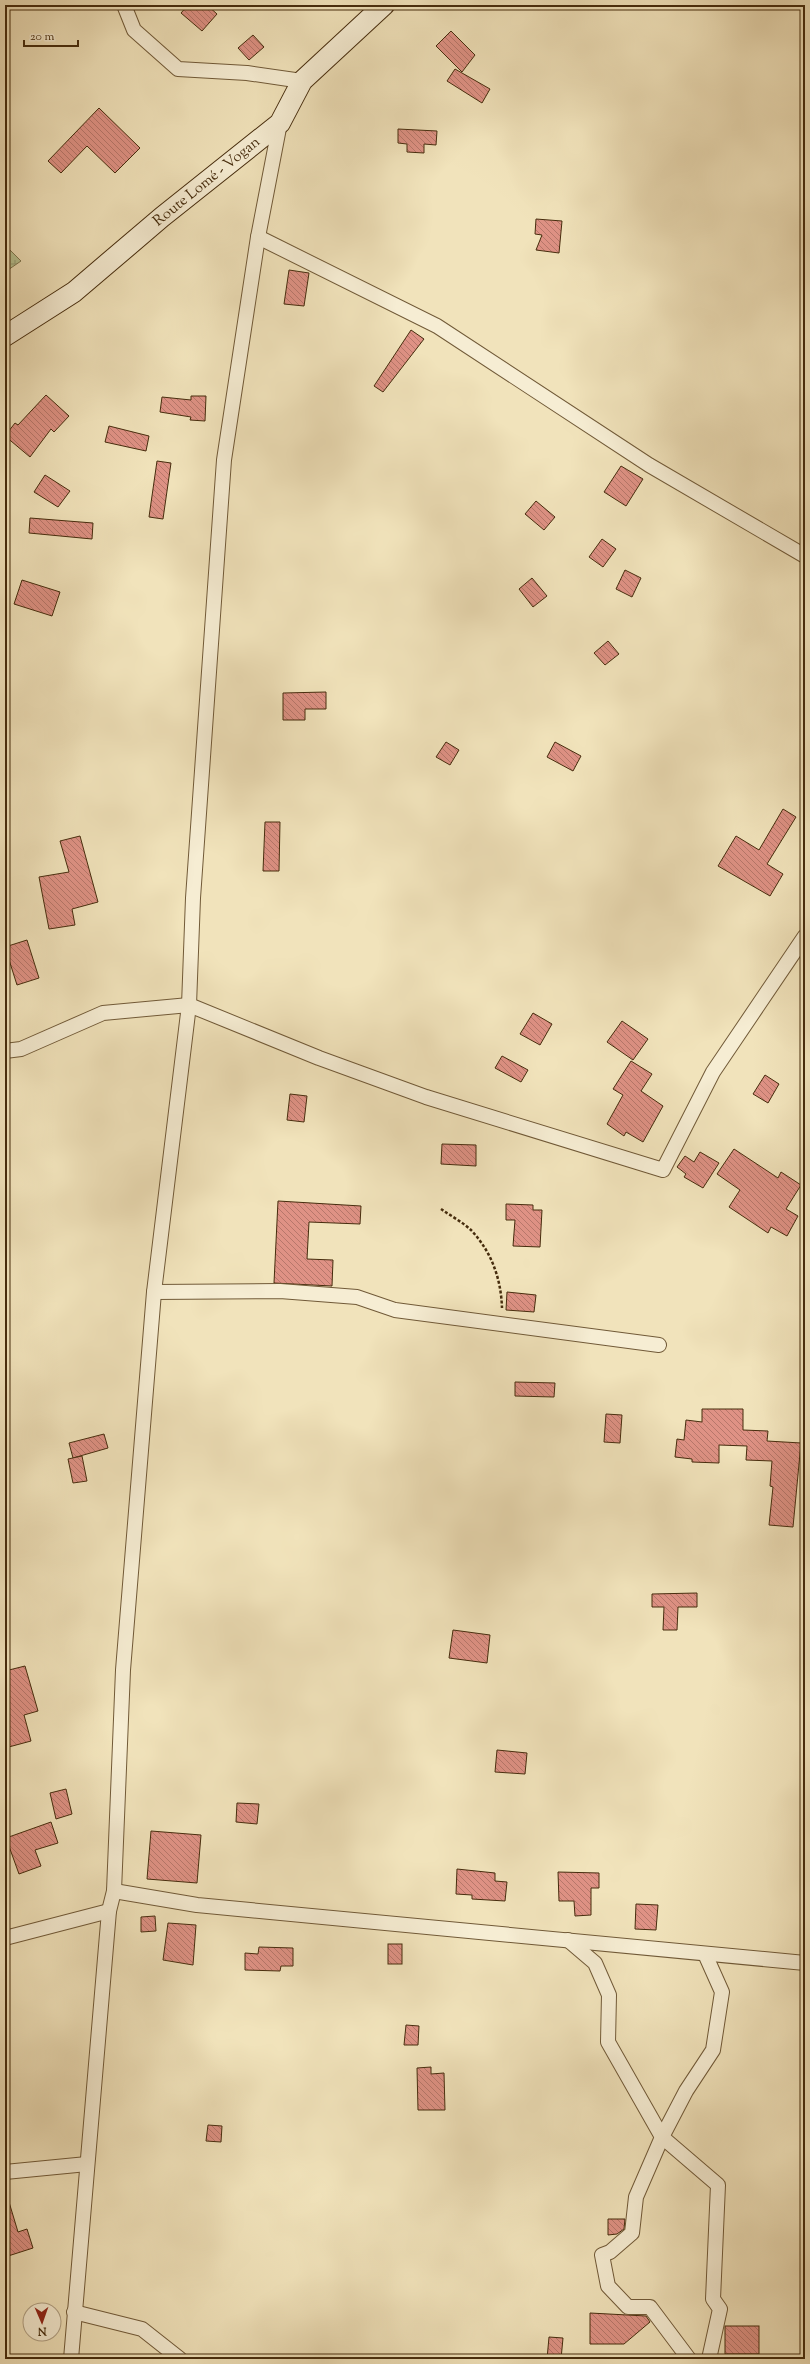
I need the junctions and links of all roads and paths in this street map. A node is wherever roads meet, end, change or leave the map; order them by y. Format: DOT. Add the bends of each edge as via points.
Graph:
graph roads {
  1 [pos="124,5"];
  2 [pos="384,5"];
  3 [pos="302,81"];
  4 [pos="280,124"];
  5 [pos="258,237"];
  6 [pos="5,336"];
  7 [pos="805,556"];
  8 [pos="805,936"];
  9 [pos="189,1005"];
  10 [pos="5,1051"];
  11 [pos="441,1209"];
  12 [pos="154,1292"];
  13 [pos="522,1327"];
  14 [pos="659,1345"];
  15 [pos="114,1891"];
  16 [pos="109,1911"];
  17 [pos="5,1938"];
  18 [pos="568,1940"];
  19 [pos="705,1954"];
  20 [pos="805,1963"];
  21 [pos="662,2137"];
  22 [pos="87,2164"];
  23 [pos="5,2172"];
  24 [pos="74,2312"];
  25 [pos="71,2359"];
  26 [pos="180,2359"];
  27 [pos="689,2359"];
  28 [pos="709,2359"];
  1 -- 3 [label="street" via="134,30 178,68 247,73"];
  2 -- 3 [label="main road, Route Lomé - Vogan"];
  3 -- 4 [label="main road, Route Lomé - Vogan"];
  4 -- 5 [label="street"];
  4 -- 6 [label="main road, Route Lomé - Vogan" via="162,217 74,292"];
  5 -- 7 [label="street" via="437,326 650,465"];
  5 -- 9 [label="street" via="224,460 192,898"];
  8 -- 9 [label="street" via="713,1072 663,1170 426,1097 319,1058"];
  9 -- 10 [label="street" via="103,1013 21,1050"];
  9 -- 12 [label="street"];
  11 -- 13 [label="path" via="472,1231 495,1266 501,1286 502,1314"];
  12 -- 13 [label="street" via="280,1291 357,1297 395,1310"];
  12 -- 15 [label="street" via="123,1670"];
  13 -- 14 [label="street"];
  15 -- 16 [label="street"];
  15 -- 18 [label="street" via="197,1905"];
  16 -- 17 [label="street"];
  16 -- 22 [label="street"];
  18 -- 19 [label="street"];
  18 -- 21 [label="street" via="594,1963 609,1995 608,2042"];
  19 -- 20 [label="street"];
  19 -- 21 [label="street" via="722,1992 713,2050 686,2091"];
  21 -- 27 [label="street" via="636,2197 632,2233 610,2252 602,2255 608,2286 628,2307 650,2307"];
  21 -- 28 [label="street" via="718,2185 713,2299 720,2309"];
  22 -- 23 [label="street"];
  22 -- 24 [label="street"];
  24 -- 25 [label="street"];
  24 -- 26 [label="street" via="142,2329"];
}
